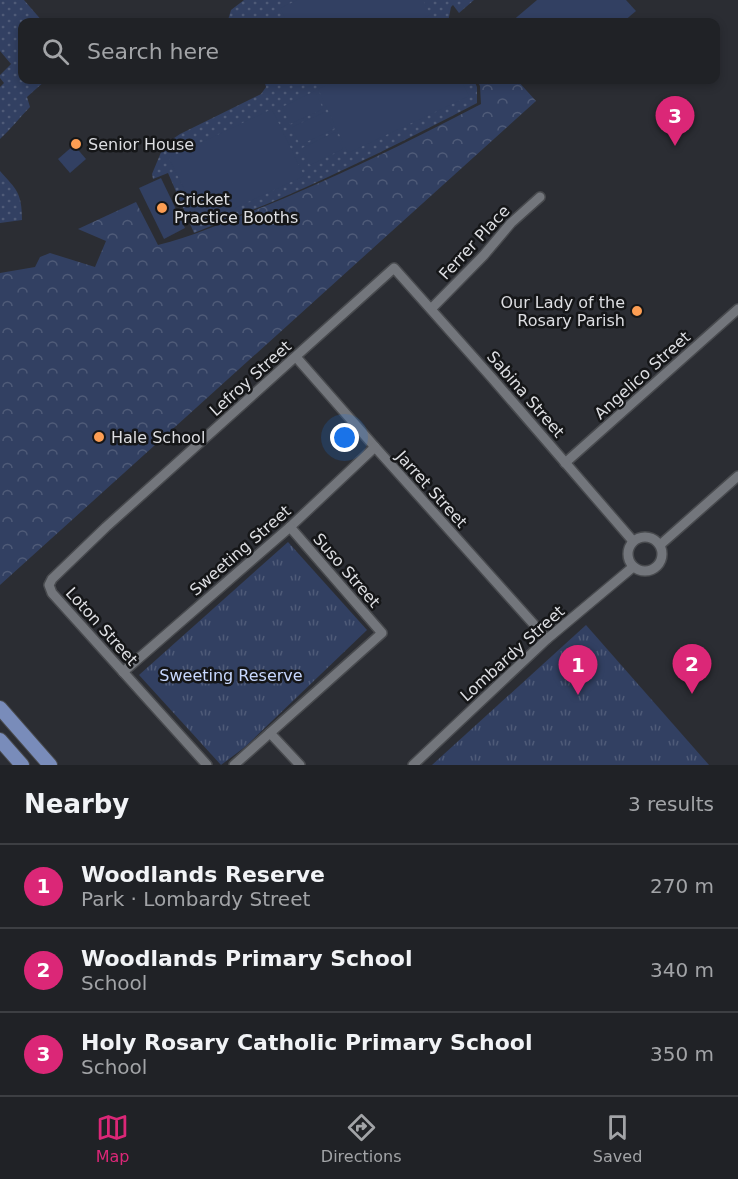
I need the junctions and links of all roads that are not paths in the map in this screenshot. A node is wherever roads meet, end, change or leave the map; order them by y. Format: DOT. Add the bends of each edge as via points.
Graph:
graph roads {
  1 [pos="540,196"];
  2 [pos="394,268"];
  3 [pos="431,309"];
  4 [pos="738,309"];
  5 [pos="296,357"];
  6 [pos="375,447"];
  7 [pos="565,463"];
  8 [pos="738,476"];
  9 [pos="290,527"];
  10 [pos="633,541"];
  11 [pos="660,545"];
  12 [pos="633,567"];
  13 [pos="49,585"];
  14 [pos="547,639"];
  15 [pos="123,672"];
  16 [pos="0,708"];
  17 [pos="270,733"];
  18 [pos="0,740"];
  19 [pos="22,765"];
  20 [pos="50,765"];
  21 [pos="207,765"];
  22 [pos="234,765"];
  23 [pos="300,765"];
  24 [pos="413,765"];
  1 -- 3 [label="street, Ferrer Place"];
  2 -- 3 [label="street, Sabina Street"];
  2 -- 5 [label="street, Lefroy Street"];
  3 -- 7 [label="street, Sabina Street"];
  4 -- 7 [label="street, Angelico Street"];
  5 -- 6 [label="street, Jarret Street"];
  5 -- 13 [label="street, Lefroy Street" via="106,527"];
  6 -- 9 [label="street, Sweeting Street"];
  6 -- 14 [label="street, Jarret Street"];
  7 -- 10 [label="street, Sabina Street"];
  8 -- 11 [label="street, Lombardy Street"];
  9 -- 15 [label="street, Sweeting Street"];
  9 -- 17 [label="street, Suso Street" via="382,633"];
  10 -- 11 [label="street" via="648,537"];
  10 -- 12 [label="street" via="628,555"];
  11 -- 12 [label="street, Lombardy Street" via="662,557 656,567 646,571"];
  12 -- 14 [label="street, Lombardy Street"];
  13 -- 15 [label="street, Loton Street" via="51,593"];
  14 -- 24 [label="street, Lombardy Street"];
  15 -- 21 [label="street, Loton Street"];
  16 -- 20 [label="main road"];
  17 -- 22 [label="street"];
  17 -- 23 [label="street"];
  18 -- 19 [label="main road"];
}
